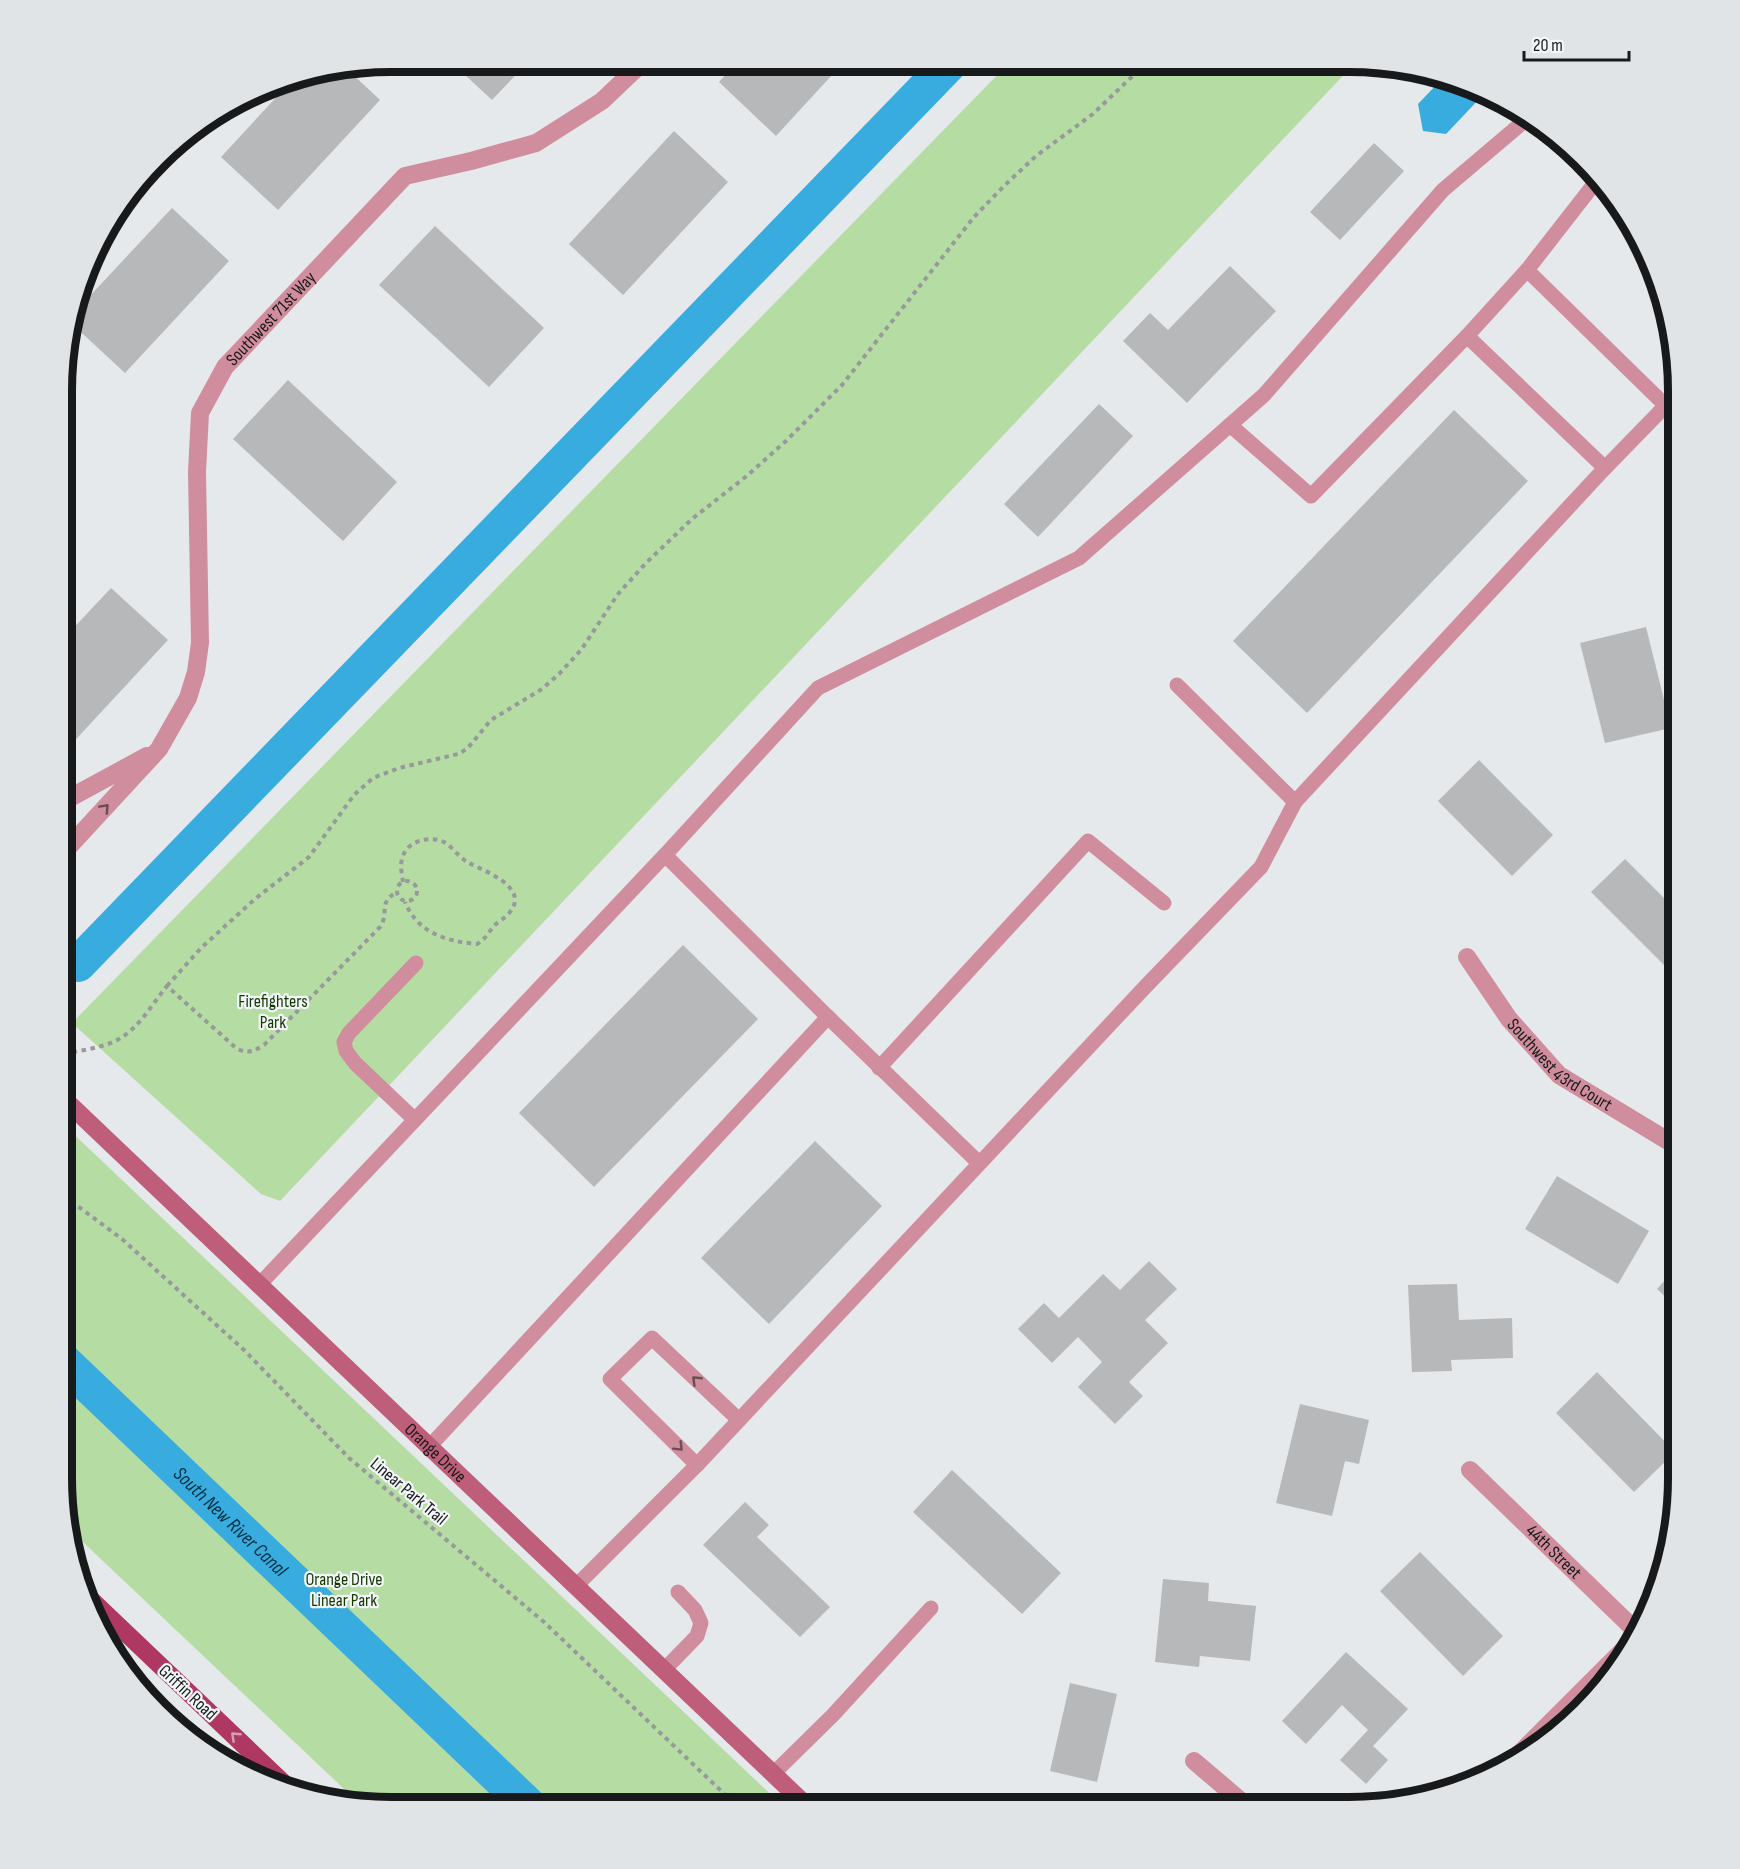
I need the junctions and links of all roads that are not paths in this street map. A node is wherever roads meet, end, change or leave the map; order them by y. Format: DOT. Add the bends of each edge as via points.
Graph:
graph roads {
  1 [pos="632,72"];
  2 [pos="1521,123"];
  3 [pos="1594,187"];
  4 [pos="1524,274"];
  5 [pos="1467,336"];
  6 [pos="1668,402"];
  7 [pos="1665,405"];
  8 [pos="1230,425"];
  9 [pos="1605,468"];
  10 [pos="1177,685"];
  11 [pos="159,749"];
  12 [pos="72,797"];
  13 [pos="1295,802"];
  14 [pos="72,843"];
  15 [pos="665,855"];
  16 [pos="1164,903"];
  17 [pos="1467,957"];
  18 [pos="417,963"];
  19 [pos="828,1017"];
  20 [pos="879,1068"];
  21 [pos="72,1106"];
  22 [pos="414,1119"];
  23 [pos="1668,1142"];
  24 [pos="979,1163"];
  25 [pos="259,1285"];
  26 [pos="739,1420"];
  27 [pos="429,1447"];
  28 [pos="697,1465"];
  29 [pos="1470,1470"];
  30 [pos="576,1586"];
  31 [pos="678,1592"];
  32 [pos="100,1608"];
  33 [pos="931,1608"];
  34 [pos="1631,1627"];
  35 [pos="1606,1666"];
  36 [pos="664,1670"];
  37 [pos="1539,1734"];
  38 [pos="1194,1761"];
  39 [pos="773,1774"];
  40 [pos="275,1775"];
  41 [pos="797,1797"];
  42 [pos="1236,1797"];
  1 -- 11 [label="street, Southwest 71st Way" via="602,101 536,143 405,176 225,367 200,413 200,643 196,672 188,698"];
  2 -- 8 [label="lane" via="1443,190 1264,395"];
  3 -- 4 [label="lane"];
  4 -- 5 [label="lane"];
  4 -- 7 [label="lane" via="1527,270"];
  5 -- 8 [label="lane" via="1311,496"];
  5 -- 9 [label="lane"];
  6 -- 7 [label="lane"];
  7 -- 9 [label="lane"];
  8 -- 15 [label="lane" via="1079,558 818,688"];
  9 -- 13 [label="lane"];
  10 -- 13 [label="lane"];
  11 -- 12 [label="street"];
  14 -- 11 [label="street, Southwest 71st Way, one-way"];
  13 -- 24 [label="lane" via="1261,867"];
  15 -- 19 [label="lane"];
  15 -- 22 [label="lane"];
  16 -- 20 [label="lane" via="1088,841"];
  17 -- 23 [label="street, Southwest 43rd Court" via="1509,1019 1558,1075"];
  18 -- 22 [label="lane" via="344,1042 355,1062"];
  19 -- 20 [label="lane"];
  19 -- 27 [label="lane"];
  20 -- 24 [label="lane"];
  21 -- 25 [label="street, Orange Drive"];
  22 -- 25 [label="lane"];
  24 -- 26 [label="lane"];
  25 -- 27 [label="street, Orange Drive"];
  26 -- 28 [label="lane"];
  26 -- 28 [label="lane, one-way" via="652,1338 610,1379"];
  27 -- 30 [label="street, Orange Drive"];
  28 -- 30 [label="lane"];
  29 -- 34 [label="street, 44th Street"];
  30 -- 36 [label="street, Orange Drive"];
  31 -- 36 [label="lane" via="701,1623 697,1636"];
  40 -- 32 [label="main road, Griffin Road, one-way"];
  33 -- 39 [label="lane"];
  35 -- 37 [label="street"];
  36 -- 39 [label="street, Orange Drive"];
  38 -- 42 [label="street"];
  39 -- 41 [label="street, Orange Drive"];
}
